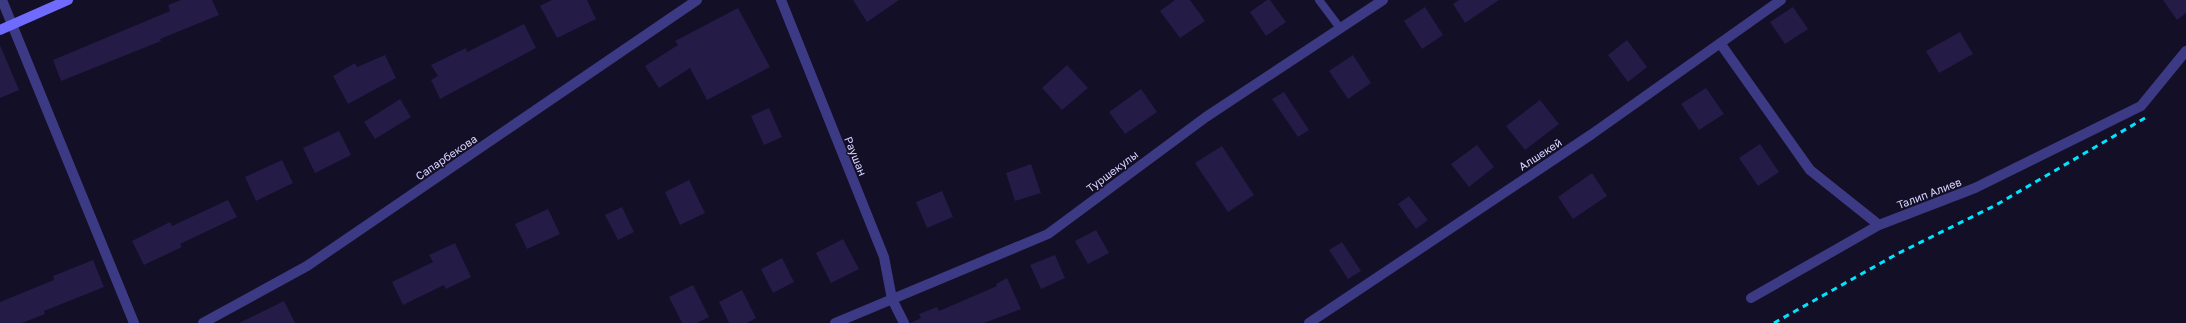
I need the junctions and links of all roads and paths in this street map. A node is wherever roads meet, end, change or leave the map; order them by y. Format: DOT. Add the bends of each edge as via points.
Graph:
graph roads {
  1 [pos="2,0"];
  2 [pos="68,0"];
  3 [pos="697,0"];
  4 [pos="781,0"];
  5 [pos="1319,0"];
  6 [pos="1383,0"];
  7 [pos="1781,0"];
  8 [pos="12,24"];
  9 [pos="1340,28"];
  10 [pos="0,30"];
  11 [pos="1720,43"];
  12 [pos="2186,51"];
  13 [pos="1879,225"];
  14 [pos="1751,298"];
  15 [pos="892,299"];
  16 [pos="134,323"];
  17 [pos="203,323"];
  18 [pos="835,323"];
  19 [pos="904,323"];
  20 [pos="1309,323"];
  1 -- 8 [label="street"];
  2 -- 8 [label="main road"];
  3 -- 17 [label="street, Сапарбекова" via="307,266"];
  4 -- 15 [label="street, Раушан" via="884,257"];
  5 -- 9 [label="lane"];
  6 -- 9 [label="street, Туршекулы"];
  7 -- 11 [label="street, Алшекей"];
  8 -- 10 [label="main road"];
  8 -- 16 [label="street"];
  9 -- 15 [label="street, Туршекулы" via="1206,117 1048,234"];
  11 -- 13 [label="street" via="1810,170"];
  11 -- 20 [label="street, Алшекей" via="1592,134"];
  12 -- 13 [label="street, Талип Алиев" via="2141,106 1975,188"];
  13 -- 14 [label="street, Талип Алиев"];
  15 -- 18 [label="street, Туршекулы"];
  15 -- 19 [label="street, Раушан"];
}
